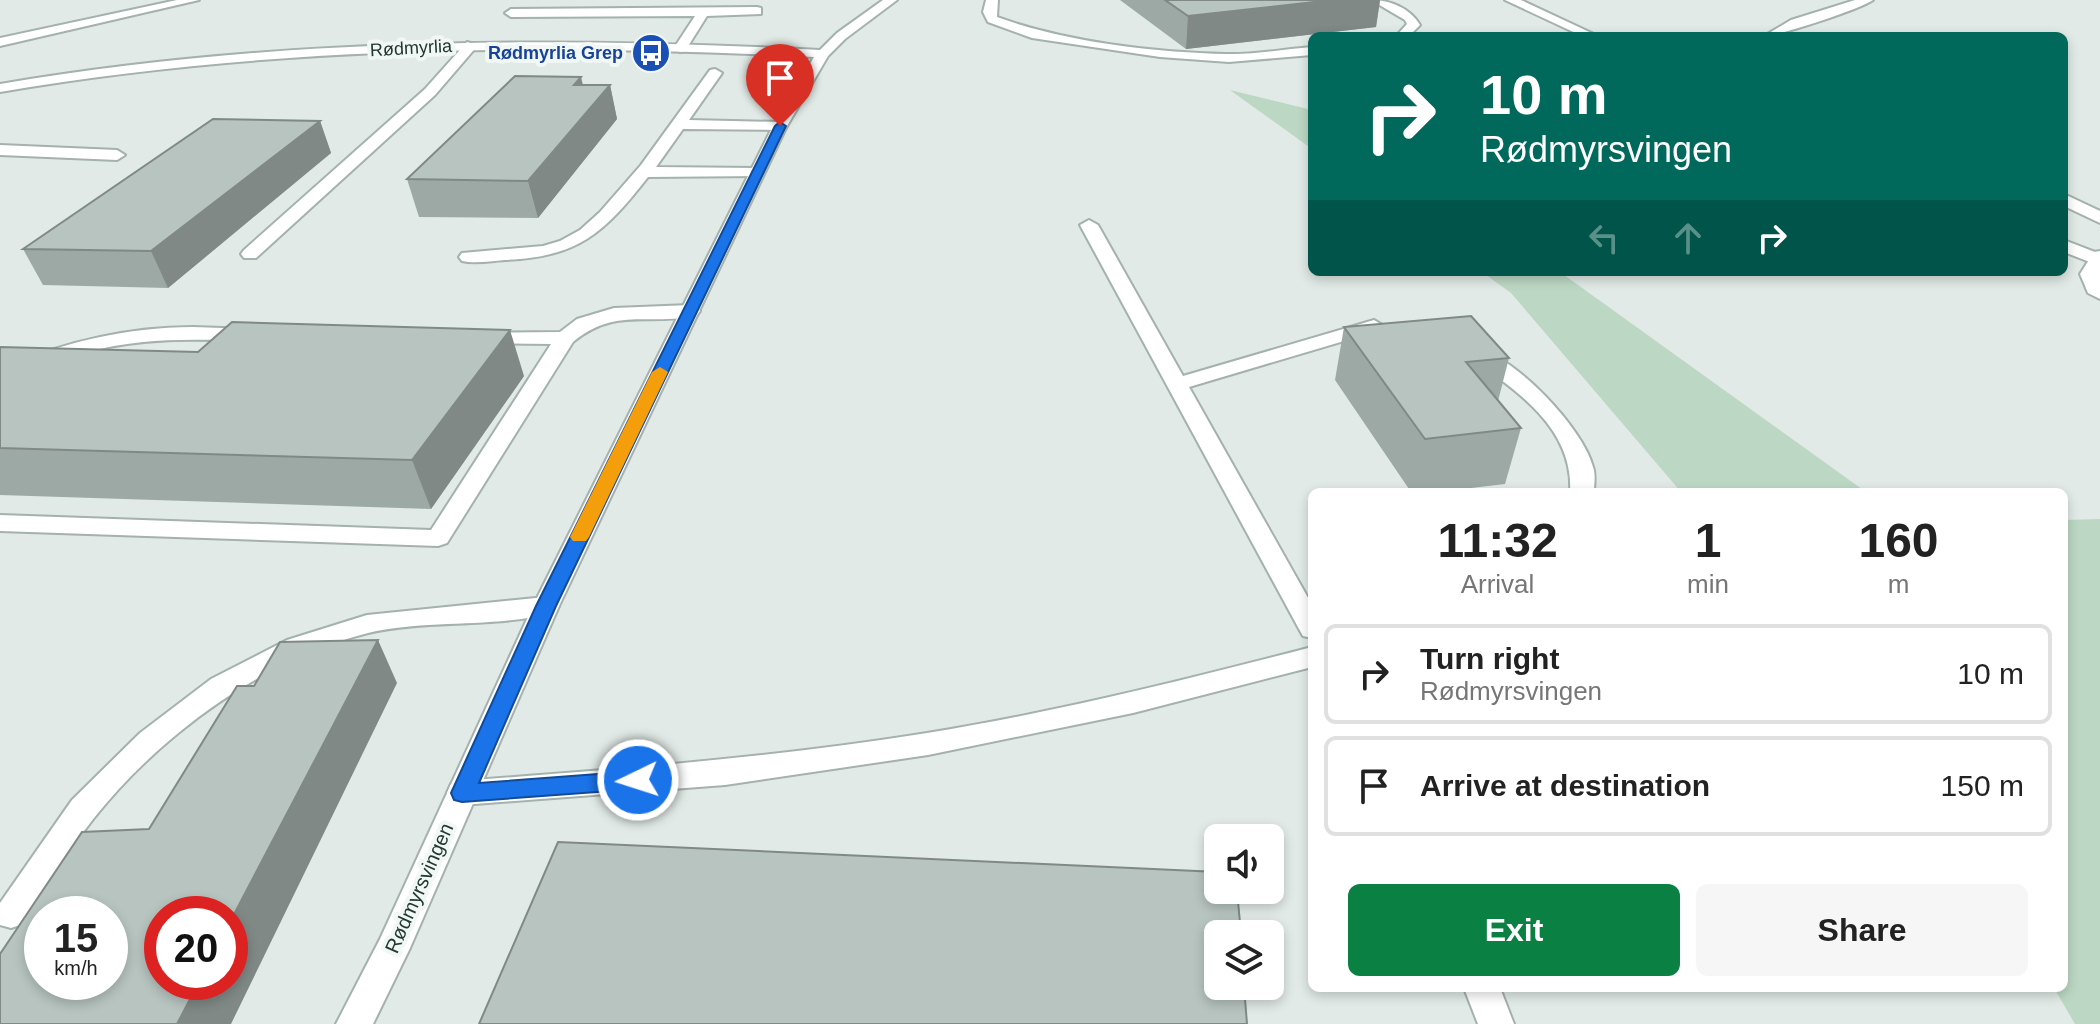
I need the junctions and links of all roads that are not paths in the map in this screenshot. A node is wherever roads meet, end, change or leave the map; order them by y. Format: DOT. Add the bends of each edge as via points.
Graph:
graph roads {
  1 [pos="193,0"];
  2 [pos="891,0"];
  3 [pos="992,0"];
  4 [pos="1377,0"];
  5 [pos="1511,0"];
  6 [pos="1867,0"];
  7 [pos="757,11"];
  8 [pos="703,12"];
  9 [pos="511,13"];
  10 [pos="1406,32"];
  11 [pos="1583,32"];
  12 [pos="1778,32"];
  13 [pos="0,42"];
  14 [pos="472,45"];
  15 [pos="680,48"];
  16 [pos="1308,51"];
  17 [pos="823,54"];
  18 [pos="715,73"];
  19 [pos="0,88"];
  20 [pos="677,124"];
  21 [pos="780,126"];
  22 [pos="0,150"];
  23 [pos="117,155"];
  24 [pos="641,172"];
  25 [pos="756,173"];
  26 [pos="2068,201"];
  27 [pos="2100,218"];
  28 [pos="1089,225"];
  29 [pos="2068,247"];
  30 [pos="250,254"];
  31 [pos="468,257"];
  32 [pos="2099,259"];
  33 [pos="2100,293"];
  34 [pos="690,311"];
  35 [pos="1393,326"];
  36 [pos="267,335"];
  37 [pos="455,337"];
  38 [pos="565,338"];
  39 [pos="1454,342"];
  40 [pos="0,376"];
  41 [pos="1177,384"];
  42 [pos="1582,488"];
  43 [pos="0,523"];
  44 [pos="546,606"];
  45 [pos="1308,622"];
  46 [pos="1308,658"];
  47 [pos="462,793"];
  48 [pos="11,914"];
  49 [pos="1484,992"];
  50 [pos="354,1024"];
  51 [pos="1496,1024"];
  1 -- 13 [label="street"];
  2 -- 17 [label="street, Rødmyrsvingen"];
  3 -- 16 [label="street" via="992,19 1060,40 1200,57"];
  4 -- 10 [label="street" via="1410,18 1414,25"];
  5 -- 11 [label="street"];
  6 -- 12 [label="street"];
  7 -- 8 [label="street"];
  8 -- 9 [label="street"];
  8 -- 15 [label="street"];
  14 -- 15 [label="street, Rødmyrlia"];
  14 -- 19 [label="street, Rødmyrlia" via="263,57"];
  14 -- 30 [label="street" via="430,92"];
  15 -- 17 [label="street, Rødmyrlia"];
  17 -- 21 [label="street, Rødmyrsvingen"];
  18 -- 20 [label="street"];
  20 -- 21 [label="street"];
  20 -- 24 [label="street"];
  21 -- 25 [label="street, Rødmyrsvingen"];
  22 -- 23 [label="street"];
  24 -- 25 [label="street"];
  24 -- 31 [label="street" via="605,217 567,244"];
  25 -- 34 [label="street, Rødmyrsvingen"];
  26 -- 27 [label="street"];
  28 -- 41 [label="street"];
  29 -- 32 [label="street"];
  32 -- 33 [label="street" via="2089,274"];
  34 -- 38 [label="street" via="614,314 584,323"];
  34 -- 44 [label="street, Rødmyrsvingen"];
  35 -- 41 [label="street" via="1344,333"];
  36 -- 40 [label="street" via="157,334 107,342"];
  37 -- 38 [label="street"];
  38 -- 43 [label="street" via="438,538"];
  39 -- 42 [label="street" via="1539,401 1566,434 1583,468"];
  41 -- 45 [label="street"];
  44 -- 47 [label="street, Rødmyrsvingen"];
  44 -- 48 [label="street" via="367,624 297,647 221,686 150,741 83,809"];
  46 -- 47 [label="street" via="1133,703 928,744 725,773"];
  47 -- 50 [label="street, Rødmyrsvingen"];
  49 -- 51 [label="street"];
}
